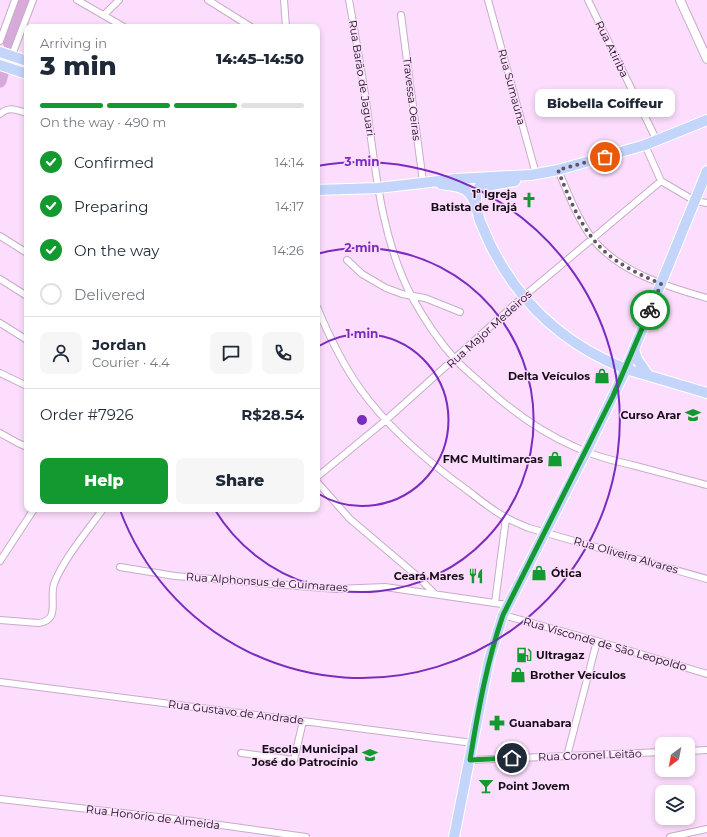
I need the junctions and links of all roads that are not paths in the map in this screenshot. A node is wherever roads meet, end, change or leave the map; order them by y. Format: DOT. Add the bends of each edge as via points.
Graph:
graph roads {
  1 [pos="15,0"];
  2 [pos="33,0"];
  3 [pos="77,0"];
  4 [pos="119,0"];
  5 [pos="208,0"];
  6 [pos="284,0"];
  7 [pos="350,0"];
  8 [pos="488,0"];
  9 [pos="588,0"];
  10 [pos="680,0"];
  11 [pos="104,15"];
  12 [pos="401,15"];
  13 [pos="119,24"];
  14 [pos="246,24"];
  15 [pos="286,24"];
  16 [pos="0,41"];
  17 [pos="0,52"];
  18 [pos="12,55"];
  19 [pos="707,59"];
  20 [pos="24,60"];
  21 [pos="0,65"];
  22 [pos="24,73"];
  23 [pos="24,112"];
  24 [pos="0,114"];
  25 [pos="707,120"];
  26 [pos="657,141"];
  27 [pos="645,145"];
  28 [pos="558,170"];
  29 [pos="707,171"];
  30 [pos="534,175"];
  31 [pos="661,181"];
  32 [pos="424,182"];
  33 [pos="320,186"];
  34 [pos="378,188"];
  35 [pos="339,189"];
  36 [pos="320,190"];
  37 [pos="695,201"];
  38 [pos="707,203"];
  39 [pos="476,206"];
  40 [pos="0,236"];
  41 [pos="592,238"];
  42 [pos="24,251"];
  43 [pos="347,260"];
  44 [pos="0,279"];
  45 [pos="661,284"];
  46 [pos="24,294"];
  47 [pos="411,296"];
  48 [pos="523,298"];
  49 [pos="707,298"];
  50 [pos="460,312"];
  51 [pos="320,314"];
  52 [pos="0,323"];
  53 [pos="24,338"];
  54 [pos="634,350"];
  55 [pos="455,359"];
  56 [pos="626,369"];
  57 [pos="0,373"];
  58 [pos="648,375"];
  59 [pos="24,385"];
  60 [pos="617,386"];
  61 [pos="707,393"];
  62 [pos="386,420"];
  63 [pos="0,433"];
  64 [pos="24,445"];
  65 [pos="586,452"];
  66 [pos="320,475"];
  67 [pos="320,485"];
  68 [pos="707,485"];
  69 [pos="32,512"];
  70 [pos="101,512"];
  71 [pos="506,518"];
  72 [pos="544,533"];
  73 [pos="0,561"];
  74 [pos="120,568"];
  75 [pos="707,579"];
  76 [pos="434,593"];
  77 [pos="495,603"];
  78 [pos="508,605"];
  79 [pos="503,615"];
  80 [pos="0,620"];
  81 [pos="597,641"];
  82 [pos="707,674"];
  83 [pos="0,682"];
  84 [pos="303,721"];
  85 [pos="473,743"];
  86 [pos="707,750"];
  87 [pos="695,751"];
  88 [pos="655,752"];
  89 [pos="241,753"];
  90 [pos="567,756"];
  91 [pos="470,760"];
  92 [pos="0,800"];
  93 [pos="707,829"];
  94 [pos="306,837"];
  95 [pos="454,837"];
  96 [pos="670,837"];
  1 -- 16 [label="street"];
  2 -- 18 [label="street"];
  3 -- 11 [label="street"];
  4 -- 11 [label="street"];
  5 -- 14 [label="street"];
  6 -- 15 [label="street"];
  7 -- 34 [label="street, Rua Barão de Jaguari"];
  8 -- 30 [label="street, Rua Sumaúna"];
  9 -- 26 [label="street, Rua Atiriba"];
  10 -- 19 [label="street"];
  11 -- 13 [label="street"];
  12 -- 32 [label="street, Travessa Oeiras"];
  17 -- 18 [label="main road"];
  18 -- 20 [label="main road"];
  21 -- 22 [label="main road"];
  23 -- 24 [label="street" via="12,108"];
  25 -- 26 [label="main road"];
  26 -- 27 [label="main road"];
  27 -- 28 [label="main road"];
  27 -- 31 [label="street"];
  28 -- 30 [label="main road"];
  28 -- 41 [label="street" via="570,200"];
  29 -- 37 [label="main road"];
  30 -- 32 [label="main road"];
  30 -- 39 [label="main road" via="480,187 476,194"];
  31 -- 37 [label="street"];
  31 -- 41 [label="street, Rua Major Medeiros"];
  32 -- 34 [label="main road"];
  32 -- 39 [label="main road" via="462,188 471,195"];
  33 -- 35 [label="main road"];
  34 -- 35 [label="main road"];
  34 -- 47 [label="street, Rua Barão de Jaguari" via="390,238"];
  35 -- 36 [label="main road"];
  37 -- 38 [label="street"];
  37 -- 45 [label="main road"];
  39 -- 48 [label="main road" via="493,250"];
  40 -- 42 [label="street"];
  41 -- 45 [label="street" via="620,263"];
  41 -- 48 [label="street, Rua Major Medeiros"];
  43 -- 47 [label="street" via="362,274 386,288"];
  44 -- 46 [label="street"];
  45 -- 49 [label="street"];
  45 -- 54 [label="main road"];
  47 -- 50 [label="street" via="425,298"];
  47 -- 55 [label="street, Rua Barão de Jaguari"];
  48 -- 55 [label="street, Rua Major Medeiros"];
  48 -- 56 [label="main road" via="545,320 572,340"];
  51 -- 62 [label="street, Rua Oliveira Alvares" via="341,359 361,390"];
  52 -- 53 [label="street"];
  54 -- 56 [label="main road"];
  54 -- 58 [label="main road"];
  55 -- 62 [label="street, Rua Major Medeiros"];
  55 -- 65 [label="street, Rua Barão de Jaguari" via="490,392 526,420"];
  56 -- 58 [label="main road"];
  56 -- 60 [label="main road"];
  57 -- 59 [label="street"];
  58 -- 60 [label="main road" via="627,370"];
  58 -- 61 [label="main road"];
  60 -- 65 [label="main road"];
  62 -- 66 [label="street, Rua Major Medeiros"];
  62 -- 71 [label="street, Rua Oliveira Alvares" via="438,469"];
  63 -- 64 [label="street"];
  65 -- 68 [label="street, Rua Barão de Jaguari"];
  65 -- 72 [label="main road"];
  67 -- 76 [label="street" via="350,519"];
  69 -- 73 [label="street"];
  70 -- 80 [label="street" via="61,570 54,585 51,617 44,623"];
  71 -- 72 [label="street, Rua Oliveira Alvares"];
  71 -- 77 [label="street"];
  72 -- 75 [label="street, Rua Oliveira Alvares"];
  72 -- 78 [label="main road"];
  74 -- 76 [label="street, Rua Alphonsus de Guimaraes" via="175,576 336,589 385,587"];
  76 -- 77 [label="street, Rua Alphonsus de Guimaraes"];
  77 -- 78 [label="street, Rua Alphonsus de Guimaraes"];
  78 -- 79 [label="main road"];
  79 -- 81 [label="street, Rua Visconde de São Leopoldo"];
  79 -- 85 [label="main road" via="489,660"];
  81 -- 82 [label="street, Rua Visconde de São Leopoldo"];
  81 -- 90 [label="street"];
  83 -- 84 [label="street, Rua Gustavo de Andrade"];
  84 -- 85 [label="street, Rua Gustavo de Andrade"];
  84 -- 89 [label="street" via="294,760"];
  85 -- 91 [label="main road"];
  86 -- 87 [label="street"];
  88 -- 90 [label="street, Rua Coronel Leitão"];
  90 -- 91 [label="street, Rua Coronel Leitão"];
  91 -- 95 [label="main road"];
  92 -- 94 [label="street, Rua Honório de Almeida" via="185,820"];
  93 -- 96 [label="street"];
}
